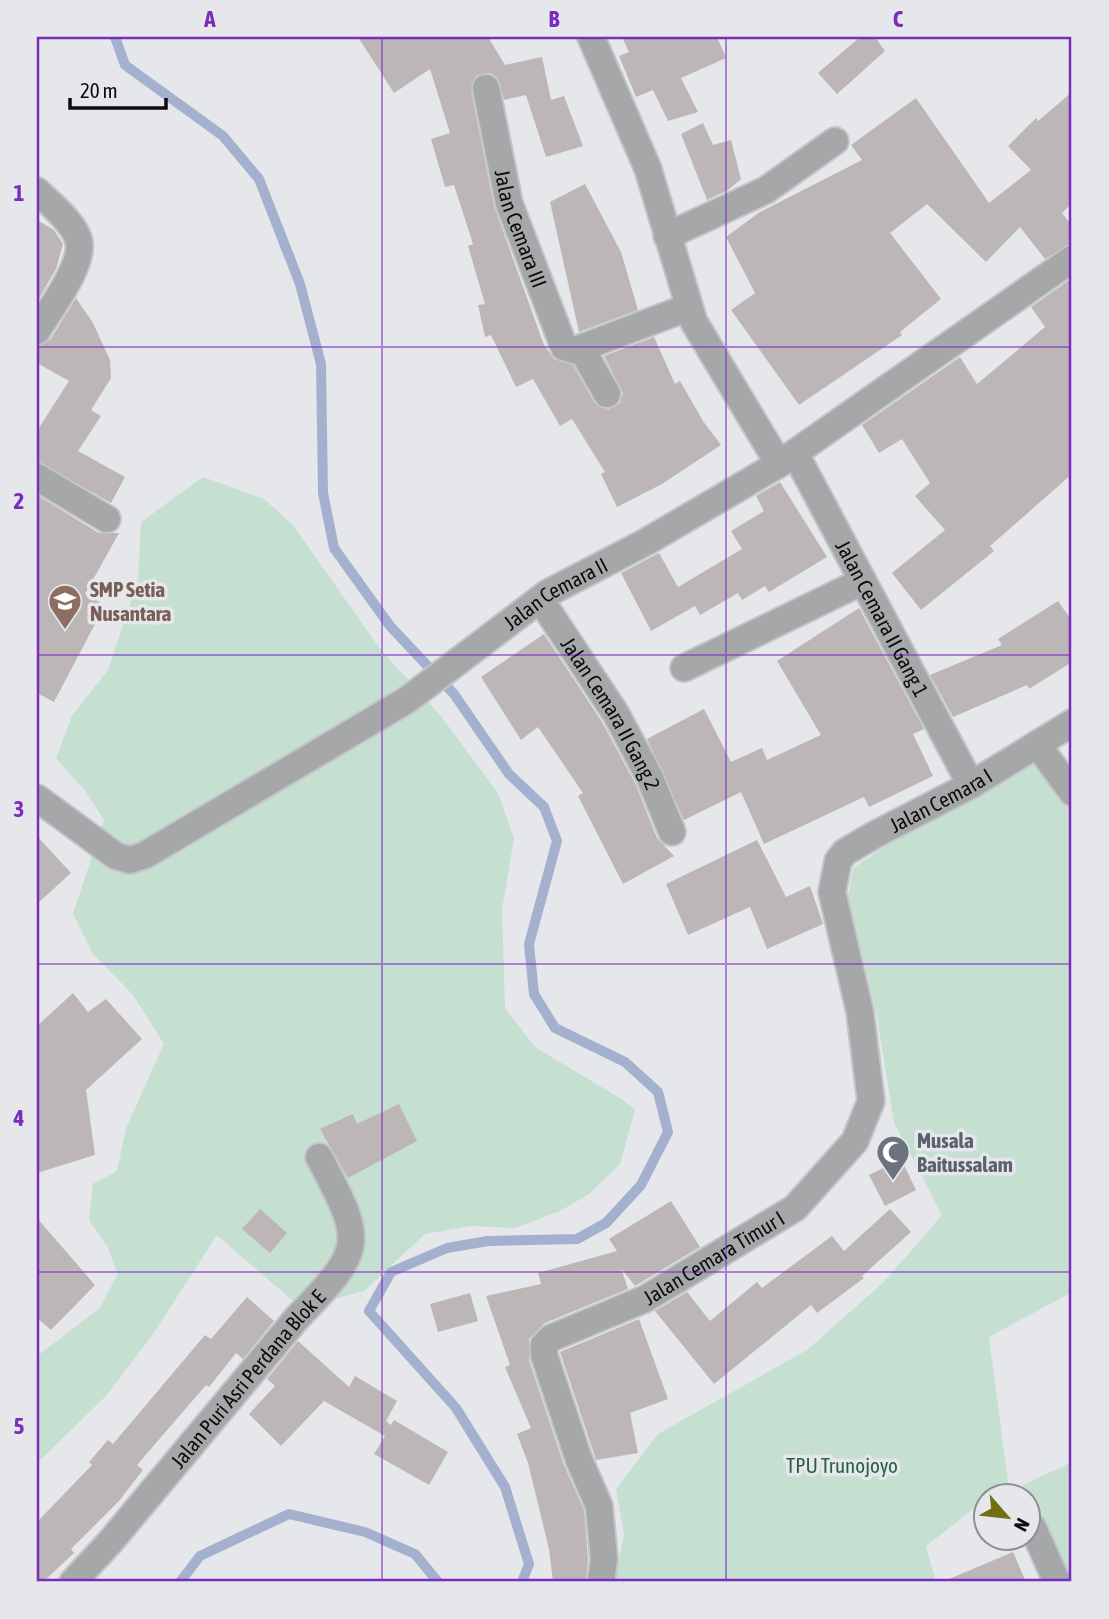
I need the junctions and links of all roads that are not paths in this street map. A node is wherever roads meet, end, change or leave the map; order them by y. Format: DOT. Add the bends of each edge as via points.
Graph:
graph roads {
  1 [pos="591,37"];
  2 [pos="486,88"];
  3 [pos="835,141"];
  4 [pos="37,191"];
  5 [pos="667,236"];
  6 [pos="1072,259"];
  7 [pos="689,307"];
  8 [pos="37,331"];
  9 [pos="581,348"];
  10 [pos="607,394"];
  11 [pos="787,458"];
  12 [pos="37,477"];
  13 [pos="107,519"];
  14 [pos="863,581"];
  15 [pos="540,599"];
  16 [pos="684,668"];
  17 [pos="1072,723"];
  18 [pos="1037,744"];
  19 [pos="971,785"];
  20 [pos="1072,792"];
  21 [pos="37,798"];
  22 [pos="672,832"];
  23 [pos="832,892"];
  24 [pos="319,1157"];
  25 [pos="1042,1548"];
  26 [pos="73,1582"];
  27 [pos="601,1582"];
  28 [pos="1057,1582"];
  1 -- 5 [label="street" via="648,169"];
  2 -- 9 [label="street, Jalan Cemara III" via="509,203 532,269 564,347"];
  3 -- 5 [label="street" via="765,190"];
  4 -- 8 [label="street" via="79,240 76,264"];
  5 -- 7 [label="street"];
  6 -- 11 [label="street, Jalan Cemara II"];
  7 -- 9 [label="street"];
  7 -- 11 [label="street" via="694,322"];
  9 -- 10 [label="street, Jalan Cemara III"];
  11 -- 14 [label="street, Jalan Cemara II Gang 1"];
  11 -- 15 [label="street, Jalan Cemara II"];
  12 -- 13 [label="street"];
  14 -- 16 [label="street"];
  14 -- 19 [label="street, Jalan Cemara II Gang 1"];
  15 -- 21 [label="street, Jalan Cemara II" via="436,678 323,752 145,855 130,860 116,856"];
  15 -- 22 [label="street, Jalan Cemara II Gang 2" via="616,714"];
  17 -- 18 [label="street, Jalan Cemara I"];
  18 -- 19 [label="street, Jalan Cemara I"];
  18 -- 20 [label="street"];
  19 -- 23 [label="street, Jalan Cemara I" via="845,852 838,861"];
  23 -- 27 [label="street, Jalan Cemara Timur I" via="860,1012 871,1101 855,1142 795,1208 646,1299 551,1338 544,1345 579,1460 599,1506 604,1559"];
  24 -- 26 [label="street, Jalan Puri Asri Perdana Blok E" via="350,1220 354,1239 349,1254 322,1292"];
  25 -- 28 [label="street"];
}
